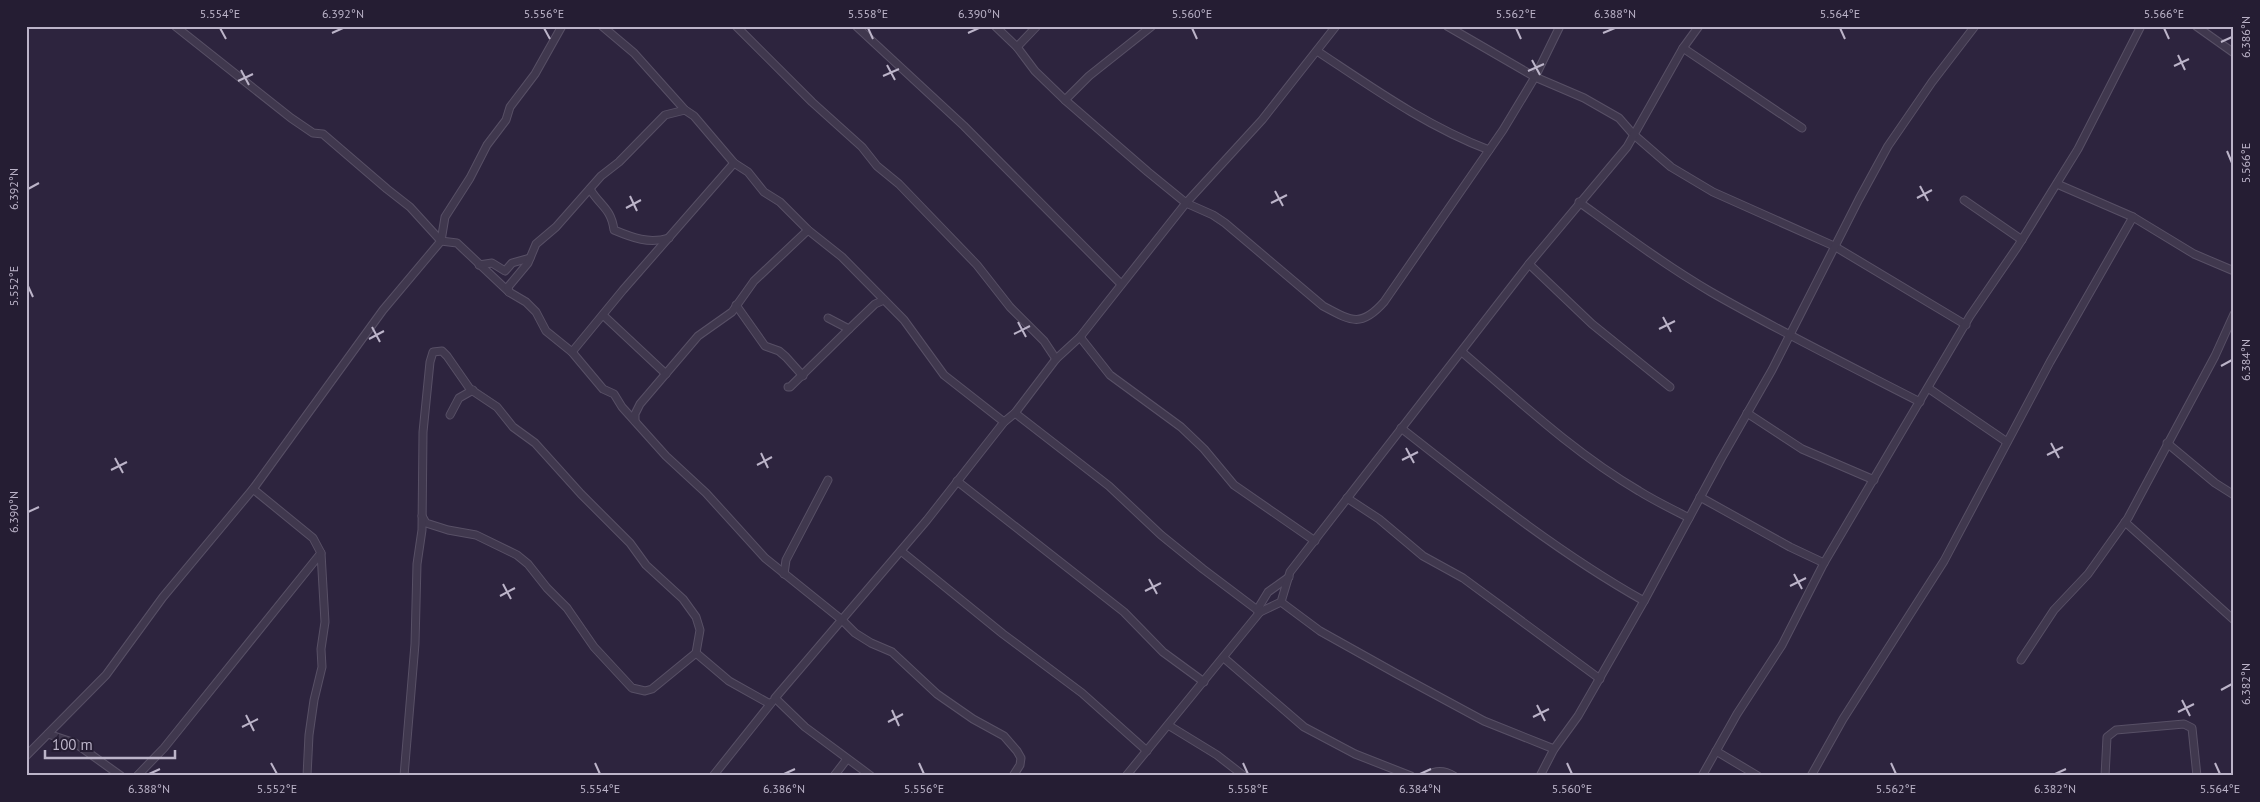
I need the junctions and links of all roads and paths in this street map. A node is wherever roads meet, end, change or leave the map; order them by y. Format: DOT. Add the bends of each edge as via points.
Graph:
graph roads {
  1 [pos="175,26"];
  2 [pos="562,26"];
  3 [pos="602,26"];
  4 [pos="736,26"];
  5 [pos="856,26"];
  6 [pos="995,26"];
  7 [pos="1037,26"];
  8 [pos="1152,26"];
  9 [pos="1336,26"];
  10 [pos="1447,26"];
  11 [pos="1560,26"];
  12 [pos="1699,26"];
  13 [pos="1975,26"];
  14 [pos="2141,26"];
  15 [pos="2196,26"];
  16 [pos="1017,47"];
  17 [pos="1683,48"];
  18 [pos="1317,51"];
  19 [pos="2234,53"];
  20 [pos="1536,77"];
  21 [pos="1065,100"];
  22 [pos="685,110"];
  23 [pos="1802,128"];
  24 [pos="1633,134"];
  25 [pos="1489,150"];
  26 [pos="734,163"];
  27 [pos="2057,184"];
  28 [pos="590,189"];
  29 [pos="1964,200"];
  30 [pos="1579,202"];
  31 [pos="1186,204"];
  32 [pos="2133,217"];
  33 [pos="808,230"];
  34 [pos="669,238"];
  35 [pos="2022,240"];
  36 [pos="441,241"];
  37 [pos="1834,246"];
  38 [pos="530,258"];
  39 [pos="1529,264"];
  40 [pos="480,265"];
  41 [pos="2234,271"];
  42 [pos="1121,284"];
  43 [pos="509,292"];
  44 [pos="884,300"];
  45 [pos="736,305"];
  46 [pos="2234,314"];
  47 [pos="603,315"];
  48 [pos="828,318"];
  49 [pos="1966,325"];
  50 [pos="849,329"];
  51 [pos="1790,336"];
  52 [pos="1080,337"];
  53 [pos="572,352"];
  54 [pos="1462,352"];
  55 [pos="1056,359"];
  56 [pos="666,374"];
  57 [pos="803,376"];
  58 [pos="788,387"];
  59 [pos="1670,387"];
  60 [pos="1928,388"];
  61 [pos="473,390"];
  62 [pos="1920,402"];
  63 [pos="1015,412"];
  64 [pos="1747,413"];
  65 [pos="450,415"];
  66 [pos="635,422"];
  67 [pos="1004,422"];
  68 [pos="1402,428"];
  69 [pos="2007,442"];
  70 [pos="2167,443"];
  71 [pos="828,480"];
  72 [pos="1874,480"];
  73 [pos="957,481"];
  74 [pos="253,489"];
  75 [pos="2234,495"];
  76 [pos="1700,497"];
  77 [pos="1348,498"];
  78 [pos="422,516"];
  79 [pos="1689,518"];
  80 [pos="2125,522"];
  81 [pos="1315,541"];
  82 [pos="901,551"];
  83 [pos="321,554"];
  84 [pos="1824,563"];
  85 [pos="784,574"];
  86 [pos="1289,577"];
  87 [pos="1644,601"];
  88 [pos="1281,602"];
  89 [pos="1258,611"];
  90 [pos="842,620"];
  91 [pos="2234,620"];
  92 [pos="696,653"];
  93 [pos="1224,658"];
  94 [pos="2021,660"];
  95 [pos="1600,679"];
  96 [pos="1204,682"];
  97 [pos="775,698"];
  98 [pos="770,704"];
  99 [pos="1168,725"];
  100 [pos="48,734"];
  101 [pos="1554,749"];
  102 [pos="1147,751"];
  103 [pos="1716,751"];
  104 [pos="26,756"];
  105 [pos="847,759"];
  106 [pos="120,776"];
  107 [pos="137,776"];
  108 [pos="307,776"];
  109 [pos="404,776"];
  110 [pos="713,776"];
  111 [pos="834,776"];
  112 [pos="871,776"];
  113 [pos="1013,776"];
  114 [pos="1126,776"];
  115 [pos="1244,776"];
  116 [pos="1411,776"];
  117 [pos="1426,776"];
  118 [pos="1454,776"];
  119 [pos="1540,776"];
  120 [pos="1702,776"];
  121 [pos="1758,776"];
  122 [pos="1811,776"];
  123 [pos="2106,776"];
  124 [pos="2197,776"];
  1 -- 36 [label="street" via="291,118 313,132 323,134 410,206"];
  2 -- 36 [label="street" via="445,217"];
  3 -- 22 [label="street" via="634,53"];
  4 -- 55 [label="street" via="862,147 977,265"];
  5 -- 42 [label="street" via="964,126"];
  6 -- 16 [label="street"];
  7 -- 16 [label="street"];
  8 -- 21 [label="street" via="1089,76"];
  9 -- 18 [label="street"];
  10 -- 20 [label="street"];
  11 -- 20 [label="street"];
  12 -- 17 [label="street"];
  13 -- 37 [label="street" via="1888,146"];
  14 -- 27 [label="street"];
  15 -- 19 [label="street"];
  16 -- 21 [label="street"];
  17 -- 23 [label="street"];
  17 -- 24 [label="street"];
  18 -- 25 [label="street" via="1403,108 1453,136"];
  18 -- 31 [label="street" via="1262,120"];
  20 -- 24 [label="street" via="1619,118"];
  20 -- 25 [label="street"];
  21 -- 31 [label="street"];
  22 -- 26 [label="street" via="694,116"];
  22 -- 28 [label="street" via="665,115"];
  24 -- 30 [label="street" via="1627,147"];
  24 -- 37 [label="street" via="1671,167 1712,192"];
  25 -- 31 [label="street" via="1390,294 1365,319 1342,316 1323,306 1225,223"];
  26 -- 33 [label="street" via="748,172 764,192 780,202"];
  26 -- 34 [label="street"];
  27 -- 32 [label="street"];
  27 -- 35 [label="street"];
  28 -- 34 [label="street" via="610,213 614,230 634,239 658,241"];
  28 -- 38 [label="street" via="536,244"];
  29 -- 35 [label="street"];
  30 -- 39 [label="street"];
  30 -- 51 [label="street" via="1710,291"];
  31 -- 42 [label="street"];
  32 -- 41 [label="street" via="2194,254"];
  32 -- 69 [label="street"];
  33 -- 44 [label="street" via="842,257"];
  33 -- 45 [label="street" via="754,281"];
  34 -- 47 [label="street"];
  35 -- 49 [label="street"];
  36 -- 40 [label="street" via="457,244"];
  36 -- 74 [label="street" via="363,336"];
  37 -- 49 [label="street"];
  37 -- 51 [label="street"];
  38 -- 40 [label="street" via="512,263 505,271 492,263"];
  38 -- 43 [label="street" via="508,287"];
  39 -- 54 [label="street"];
  39 -- 59 [label="street" via="1592,324"];
  40 -- 43 [label="street"];
  42 -- 52 [label="street"];
  43 -- 53 [label="street" via="526,302 536,312 546,331"];
  44 -- 50 [label="street" via="875,304"];
  44 -- 67 [label="street" via="904,320 944,375"];
  45 -- 56 [label="street" via="726,317 698,336"];
  45 -- 57 [label="street" via="764,346 779,351"];
  46 -- 70 [label="street"];
  47 -- 53 [label="street"];
  47 -- 56 [label="street"];
  48 -- 50 [label="street"];
  49 -- 60 [label="street"];
  50 -- 57 [label="street"];
  51 -- 62 [label="street"];
  51 -- 64 [label="street"];
  52 -- 55 [label="street"];
  52 -- 81 [label="street" via="1110,375 1181,427 1234,485"];
  53 -- 66 [label="street" via="603,389 614,394"];
  54 -- 68 [label="street"];
  54 -- 79 [label="street" via="1581,451 1637,490"];
  55 -- 63 [label="street"];
  56 -- 66 [label="street" via="640,404 634,414"];
  57 -- 58 [label="street"];
  60 -- 62 [label="street"];
  60 -- 69 [label="street"];
  61 -- 65 [label="street" via="459,398"];
  61 -- 78 [label="street" via="442,351 433,352 423,432"];
  61 -- 92 [label="street" via="497,407 513,427 535,443 630,543 646,565 690,607 700,630"];
  62 -- 72 [label="street"];
  63 -- 67 [label="street"];
  63 -- 89 [label="street"];
  64 -- 72 [label="street" via="1802,449"];
  64 -- 76 [label="street"];
  66 -- 85 [label="street"];
  67 -- 73 [label="street"];
  68 -- 77 [label="street"];
  68 -- 87 [label="street" via="1498,505 1593,572"];
  69 -- 122 [label="street" via="1944,561 1842,720"];
  70 -- 75 [label="street"];
  70 -- 80 [label="street"];
  71 -- 85 [label="street" via="786,560"];
  72 -- 84 [label="street"];
  73 -- 82 [label="street"];
  73 -- 96 [label="street" via="1124,612 1163,652"];
  74 -- 83 [label="street" via="313,538"];
  74 -- 100 [label="street" via="164,597 106,675"];
  76 -- 79 [label="street"];
  76 -- 84 [label="street"];
  77 -- 81 [label="street"];
  77 -- 95 [label="street" via="1423,556 1463,578"];
  78 -- 92 [label="street" via="426,523 476,535 517,555 528,564 568,608 594,647 632,688 645,691 652,688"];
  78 -- 109 [label="street"];
  79 -- 87 [label="street"];
  80 -- 91 [label="street"];
  80 -- 94 [label="street" via="2088,574 2054,610"];
  81 -- 86 [label="street"];
  82 -- 90 [label="street"];
  82 -- 102 [label="street" via="1069,683"];
  83 -- 107 [label="street" via="164,748"];
  83 -- 108 [label="street" via="325,622 322,666 309,735"];
  84 -- 103 [label="street" via="1782,645"];
  85 -- 90 [label="street"];
  86 -- 88 [label="street"];
  86 -- 89 [label="street" via="1268,592"];
  87 -- 95 [label="street"];
  88 -- 89 [label="street"];
  88 -- 101 [label="street" via="1320,631 1484,721"];
  89 -- 93 [label="street"];
  90 -- 97 [label="street"];
  90 -- 113 [label="street" via="855,633 899,658 944,699 973,720 1004,736 1021,758"];
  92 -- 98 [label="street" via="729,680"];
  93 -- 96 [label="street"];
  93 -- 116 [label="street" via="1304,727 1356,754"];
  95 -- 101 [label="street"];
  96 -- 99 [label="street"];
  97 -- 98 [label="street"];
  97 -- 105 [label="street" via="805,727"];
  98 -- 110 [label="street"];
  99 -- 102 [label="street"];
  99 -- 115 [label="street"];
  100 -- 104 [label="street"];
  100 -- 106 [label="street" via="75,743"];
  101 -- 119 [label="street"];
  102 -- 114 [label="street"];
  103 -- 120 [label="street"];
  103 -- 121 [label="street"];
  105 -- 111 [label="street"];
  105 -- 112 [label="street"];
  117 -- 118 [label="street" via="1441,771"];
  123 -- 124 [label="street" via="2107,737 2110,734 2116,730 2184,724 2192,728"];
}
